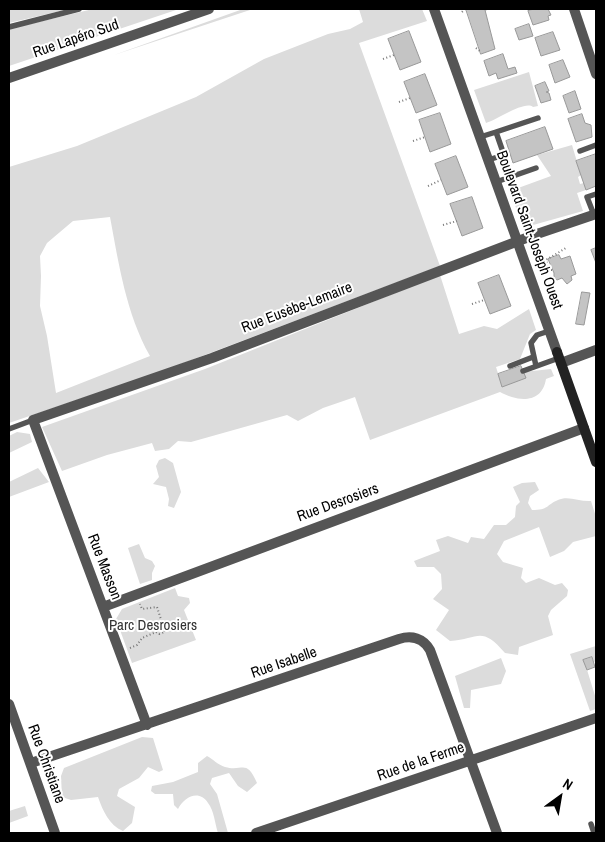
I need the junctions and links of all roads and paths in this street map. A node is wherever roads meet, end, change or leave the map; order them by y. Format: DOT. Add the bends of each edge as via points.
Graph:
graph roads {
  1 [pos="79,9"];
  2 [pos="209,9"];
  3 [pos="434,9"];
  4 [pos="465,9"];
  5 [pos="574,9"];
  6 [pos="194,11"];
  7 [pos="462,12"];
  8 [pos="9,27"];
  9 [pos="476,48"];
  10 [pos="480,52"];
  11 [pos="394,55"];
  12 [pos="383,59"];
  13 [pos="596,74"];
  14 [pos="9,78"];
  15 [pos="410,98"];
  16 [pos="398,102"];
  17 [pos="538,118"];
  18 [pos="496,132"];
  19 [pos="425,137"];
  20 [pos="480,137"];
  21 [pos="412,141"];
  22 [pos="596,146"];
  23 [pos="580,151"];
  24 [pos="488,160"];
  25 [pos="536,168"];
  26 [pos="441,180"];
  27 [pos="496,182"];
  28 [pos="428,186"];
  29 [pos="596,194"];
  30 [pos="595,215"];
  31 [pos="457,221"];
  32 [pos="442,225"];
  33 [pos="517,241"];
  34 [pos="566,248"];
  35 [pos="552,270"];
  36 [pos="484,300"];
  37 [pos="472,304"];
  38 [pos="549,331"];
  39 [pos="596,350"];
  40 [pos="533,357"];
  41 [pos="559,358"];
  42 [pos="510,366"];
  43 [pos="536,366"];
  44 [pos="523,371"];
  45 [pos="33,420"];
  46 [pos="584,428"];
  47 [pos="9,429"];
  48 [pos="596,462"];
  49 [pos="140,602"];
  50 [pos="103,606"];
  51 [pos="120,652"];
  52 [pos="9,704"];
  53 [pos="596,718"];
  54 [pos="147,725"];
  55 [pos="472,761"];
  56 [pos="31,763"];
  57 [pos="591,824"];
  58 [pos="55,833"];
  59 [pos="256,833"];
  60 [pos="497,833"];
  61 [pos="594,833"];
  1 -- 8 [label="lane"];
  2 -- 6 [label="street, Rue Lapéro Sud"];
  3 -- 20 [label="street, Boulevard Saint-Joseph Ouest"];
  4 -- 7 [label="path"];
  5 -- 13 [label="street"];
  6 -- 14 [label="street, Rue Lapéro Sud"];
  9 -- 10 [label="path"];
  11 -- 12 [label="path"];
  15 -- 16 [label="path"];
  17 -- 18 [label="lane"];
  18 -- 20 [label="lane"];
  18 -- 24 [label="lane" via="504,146 504,155"];
  19 -- 21 [label="path"];
  20 -- 24 [label="street, Boulevard Saint-Joseph Ouest"];
  22 -- 23 [label="lane"];
  24 -- 27 [label="street, Boulevard Saint-Joseph Ouest"];
  25 -- 27 [label="lane"];
  26 -- 28 [label="path"];
  27 -- 33 [label="street, Boulevard Saint-Joseph Ouest"];
  29 -- 30 [label="lane" via="587,197"];
  30 -- 33 [label="street, Rue Eusèbe-Lemaire"];
  31 -- 32 [label="path"];
  33 -- 38 [label="street, Boulevard Saint-Joseph Ouest"];
  33 -- 45 [label="street, Rue Eusèbe-Lemaire" via="150,380"];
  34 -- 35 [label="path" via="546,260 549,270"];
  36 -- 37 [label="path"];
  38 -- 40 [label="lane" via="533,338 530,348"];
  38 -- 41 [label="street, Boulevard Saint-Joseph Ouest"];
  39 -- 41 [label="street"];
  40 -- 42 [label="lane"];
  40 -- 43 [label="lane"];
  41 -- 43 [label="lane"];
  41 -- 46 [label="main road, Boulevard Saint-Joseph Ouest"];
  43 -- 44 [label="lane"];
  45 -- 47 [label="lane, Rue Eusèbe-Lemaire"];
  45 -- 50 [label="street, Rue Masson"];
  46 -- 48 [label="main road, Boulevard Saint-Joseph Ouest"];
  46 -- 50 [label="street, Rue Desrosiers"];
  49 -- 51 [label="path" via="142,609 157,607 165,632 142,638 137,646"];
  50 -- 51 [label="street, Rue Masson"];
  51 -- 54 [label="street, Rue Masson"];
  52 -- 56 [label="street, Rue Christiane"];
  53 -- 55 [label="street, Rue de la Ferme"];
  54 -- 55 [label="street, Rue Isabelle" via="412,637 421,640 430,650"];
  54 -- 56 [label="street, Rue Isabelle"];
  55 -- 59 [label="street, Rue de la Ferme"];
  55 -- 60 [label="street"];
  56 -- 58 [label="street, Rue Christiane"];
  57 -- 61 [label="lane"];
}
